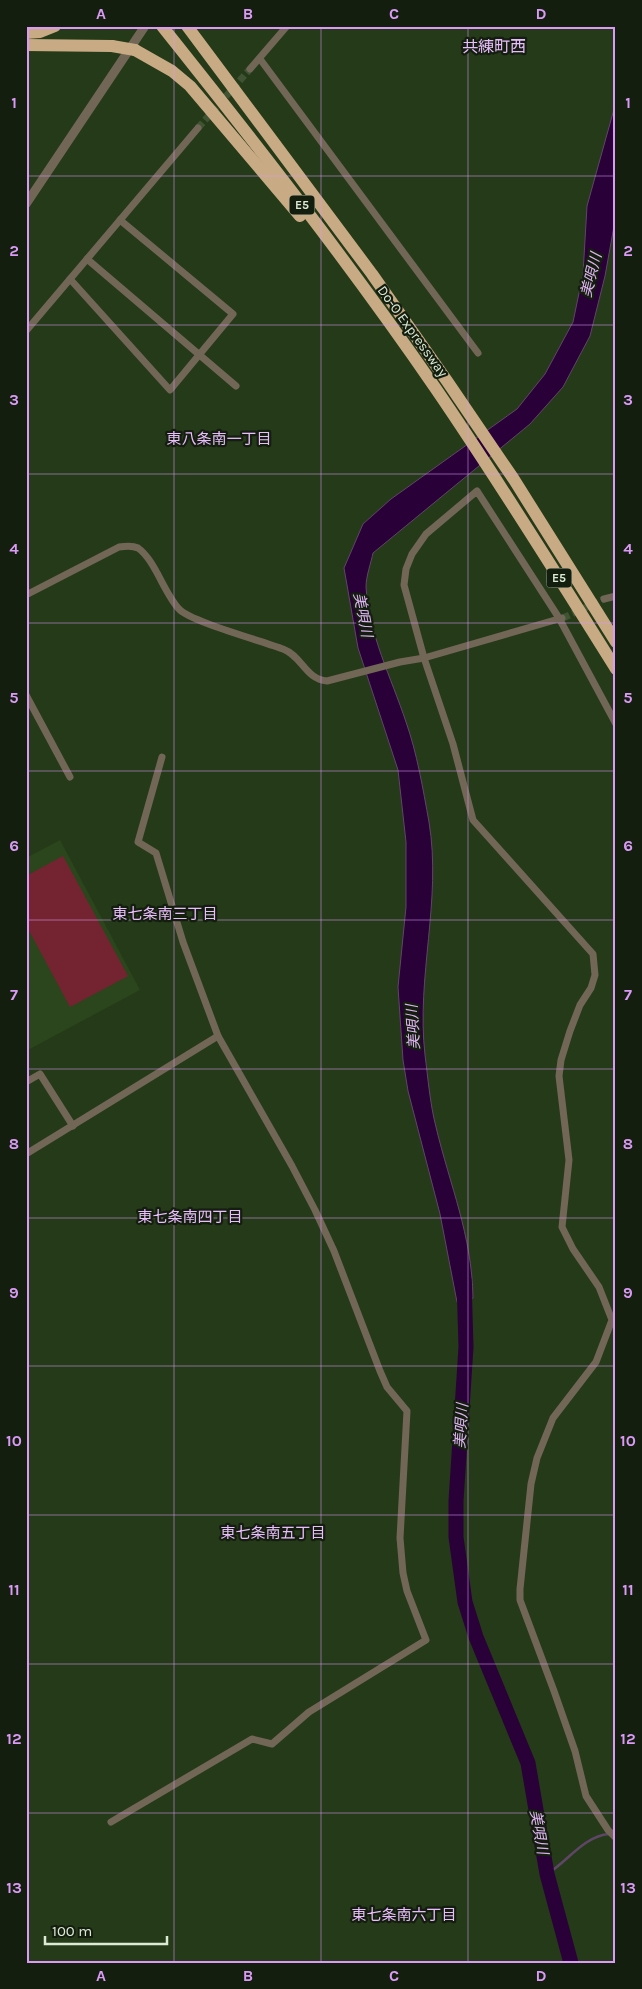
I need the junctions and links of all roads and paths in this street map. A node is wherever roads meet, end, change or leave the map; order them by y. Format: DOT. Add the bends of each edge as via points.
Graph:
graph roads {
  1 [pos="55,26"];
  2 [pos="145,26"];
  3 [pos="162,26"];
  4 [pos="187,26"];
  5 [pos="191,26"];
  6 [pos="287,26"];
  7 [pos="26,33"];
  8 [pos="199,40"];
  9 [pos="26,45"];
  10 [pos="260,59"];
  11 [pos="250,69"];
  12 [pos="198,128"];
  13 [pos="26,204"];
  14 [pos="120,220"];
  15 [pos="87,259"];
  16 [pos="70,279"];
  17 [pos="382,314"];
  18 [pos="26,331"];
  19 [pos="478,353"];
  20 [pos="199,355"];
  21 [pos="236,386"];
  22 [pos="26,595"];
  23 [pos="615,597"];
  24 [pos="604,599"];
  25 [pos="561,618"];
  26 [pos="616,642"];
  27 [pos="424,658"];
  28 [pos="616,669"];
  29 [pos="26,695"];
  30 [pos="616,724"];
  31 [pos="162,757"];
  32 [pos="70,777"];
  33 [pos="218,1036"];
  34 [pos="26,1082"];
  35 [pos="73,1126"];
  36 [pos="26,1154"];
  37 [pos="111,1822"];
  38 [pos="616,1838"];
  1 -- 7 [label="highway"];
  2 -- 13 [label="street"];
  3 -- 17 [label="highway, Do-O Expressway / E5" via="258,146"];
  4 -- 8 [label="highway, Do-O Expressway / E5"];
  5 -- 8 [label="highway"];
  6 -- 10 [label="street"];
  8 -- 26 [label="highway, Do-O Expressway / E5" via="448,381"];
  9 -- 17 [label="highway, bridge" via="112,46 135,50 172,71 190,86"];
  10 -- 11 [label="street"];
  10 -- 19 [label="street"];
  12 -- 14 [label="street"];
  14 -- 15 [label="street"];
  14 -- 20 [label="street" via="233,314"];
  15 -- 16 [label="street"];
  15 -- 20 [label="street"];
  16 -- 18 [label="street"];
  16 -- 20 [label="street" via="170,390"];
  17 -- 28 [label="highway, Do-O Expressway / E5" via="502,487"];
  20 -- 21 [label="street"];
  22 -- 27 [label="street" via="119,547 128,546 138,548 152,565 168,597 181,612 285,650 317,680 327,681"];
  23 -- 24 [label="street"];
  25 -- 27 [label="street"];
  25 -- 27 [label="street" via="477,490 426,534 406,569 404,585"];
  25 -- 30 [label="street"];
  27 -- 38 [label="street" via="453,744 473,820 593,954 595,974 580,1005 561,1060 559,1076 569,1160 562,1227 598,1287 612,1320 596,1362 553,1418 537,1458 530,1493 520,1600 560,1708 586,1796"];
  29 -- 32 [label="street"];
  31 -- 33 [label="street" via="138,842 156,853 182,942"];
  33 -- 35 [label="street"];
  33 -- 37 [label="street" via="315,1210 387,1387 407,1411 400,1538 402,1564 407,1591 426,1640 309,1712 272,1744 252,1739"];
  34 -- 35 [label="street" via="40,1074"];
  35 -- 36 [label="street"];
}
